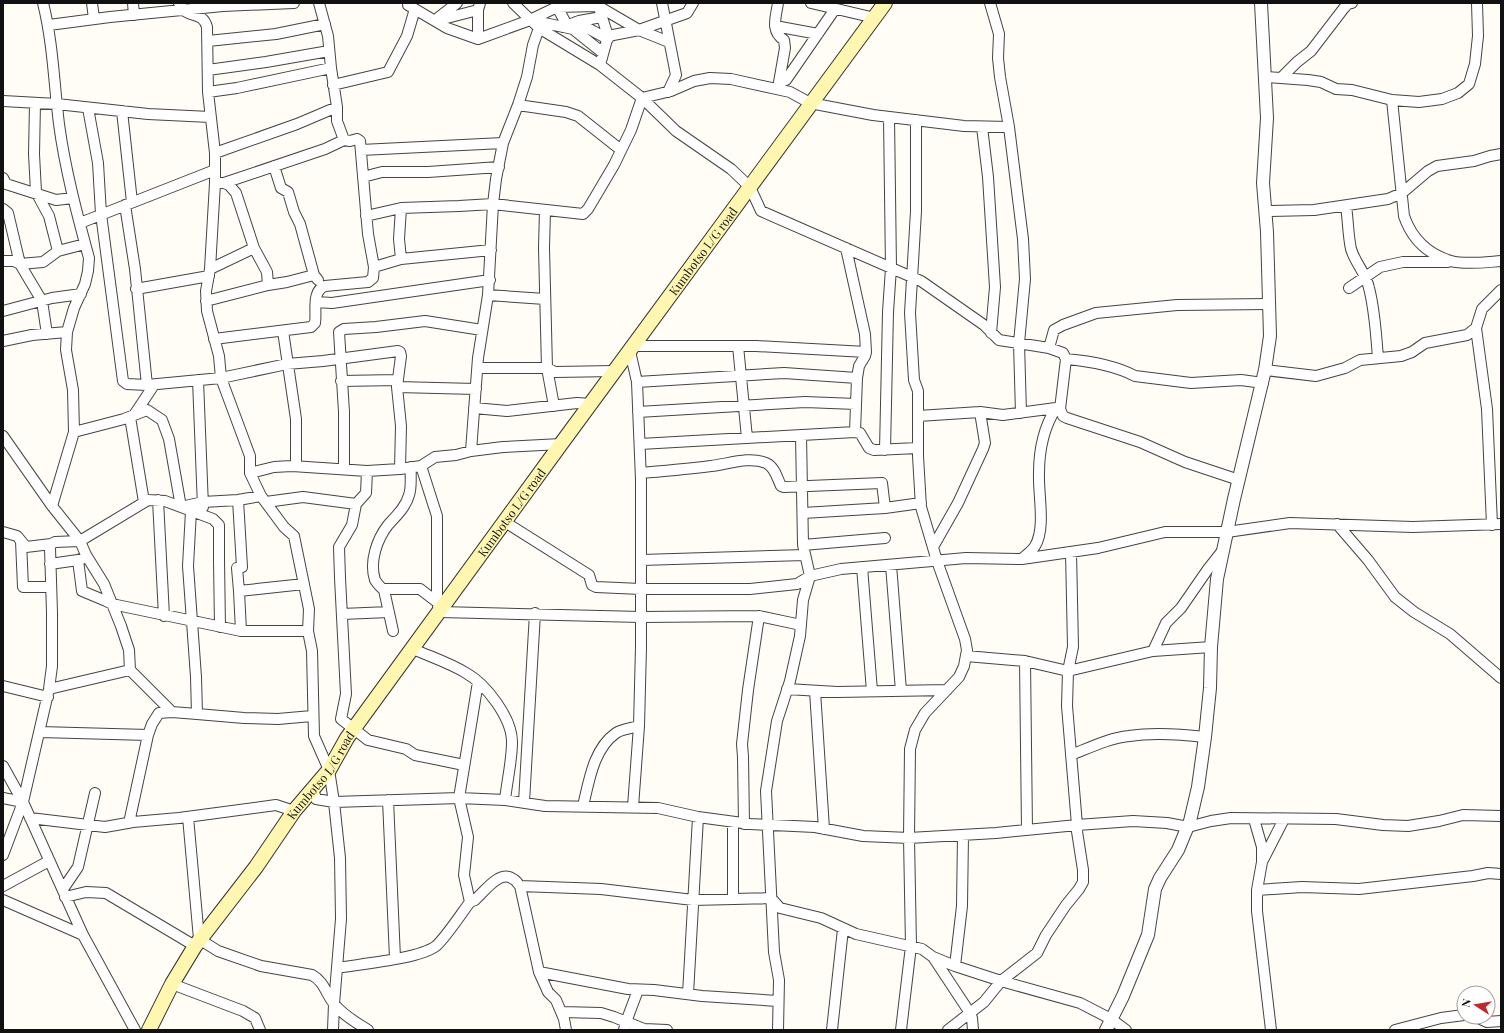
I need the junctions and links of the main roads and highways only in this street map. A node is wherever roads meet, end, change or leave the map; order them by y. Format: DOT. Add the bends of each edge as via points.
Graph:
graph roads {
  1 [pos="885,3"];
  2 [pos="149,1030"];
  1 -- 2 [label="main road, Kumbotso L/G road" via="505,522 438,607 413,649 353,730 329,770 294,811 256,866 197,942"];
}
